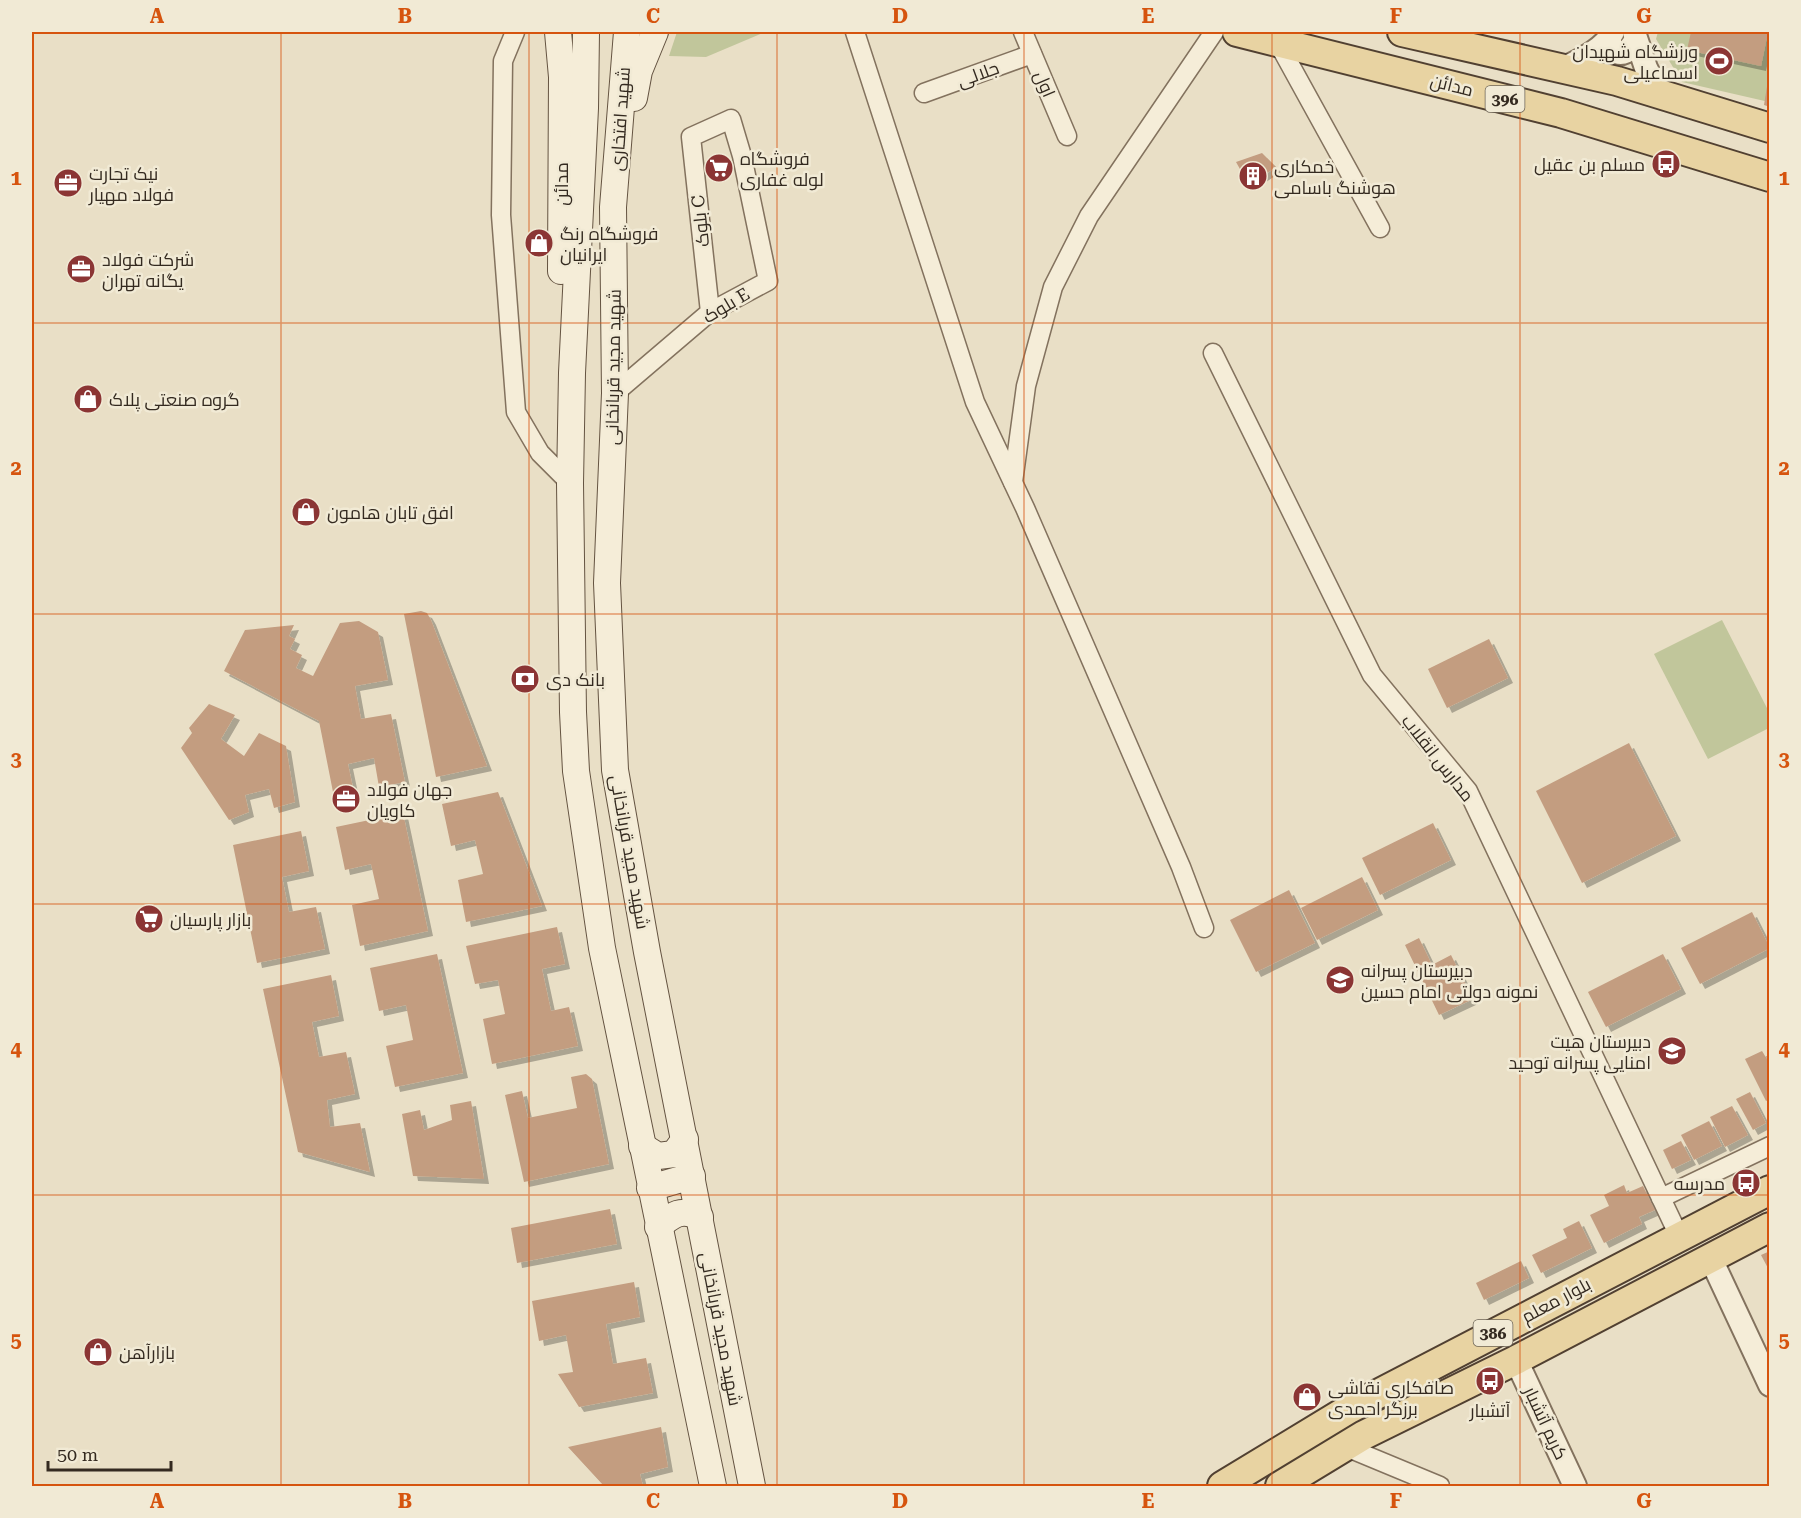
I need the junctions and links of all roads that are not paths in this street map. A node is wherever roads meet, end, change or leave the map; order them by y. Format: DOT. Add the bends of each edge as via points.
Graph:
graph roads {
  1 [pos="515,32"];
  2 [pos="558,32"];
  3 [pos="586,32"];
  4 [pos="627,32"];
  5 [pos="655,32"];
  6 [pos="855,32"];
  7 [pos="1023,32"];
  8 [pos="1214,32"];
  9 [pos="1237,32"];
  10 [pos="1402,32"];
  11 [pos="1611,35"];
  12 [pos="1635,36"];
  13 [pos="1277,41"];
  14 [pos="1032,54"];
  15 [pos="1563,69"];
  16 [pos="924,93"];
  17 [pos="1659,94"];
  18 [pos="730,119"];
  19 [pos="1770,129"];
  20 [pos="1066,136"];
  21 [pos="1770,177"];
  22 [pos="613,207"];
  23 [pos="1380,228"];
  24 [pos="710,312"];
  25 [pos="1213,353"];
  26 [pos="572,373"];
  27 [pos="615,393"];
  28 [pos="1013,482"];
  29 [pos="570,483"];
  30 [pos="1204,928"];
  31 [pos="685,1139"];
  32 [pos="642,1146"];
  33 [pos="1770,1146"];
  34 [pos="692,1176"];
  35 [pos="650,1188"];
  36 [pos="1770,1190"];
  37 [pos="1661,1198"];
  38 [pos="700,1217"];
  39 [pos="658,1227"];
  40 [pos="1770,1227"];
  41 [pos="1679,1236"];
  42 [pos="1710,1257"];
  43 [pos="1516,1360"];
  44 [pos="1770,1385"];
  45 [pos="1346,1447"];
  46 [pos="713,1486"];
  47 [pos="752,1486"];
  48 [pos="1222,1486"];
  49 [pos="1280,1486"];
  50 [pos="1438,1486"];
  51 [pos="1575,1486"];
  1 -- 29 [label="street" via="503,61 501,215 516,412 540,453"];
  2 -- 26 [label="main road, مدائن" via="562,77 561,285"];
  3 -- 26 [label="main road, شهید افتخاری"];
  4 -- 22 [label="main road, شهید افتخاری"];
  5 -- 22 [label="main road" via="639,70"];
  6 -- 28 [label="street" via="975,402"];
  7 -- 14 [label="street, اول"];
  8 -- 28 [label="street" via="1089,216 1053,287 1026,386"];
  9 -- 13 [label="main road, مدائن / 396"];
  10 -- 15 [label="main road, 396"];
  11 -- 12 [label="street" via="1609,44 1617,53 1630,49"];
  11 -- 15 [label="street"];
  12 -- 17 [label="street"];
  13 -- 21 [label="main road, مدائن / 396" via="1561,113"];
  13 -- 23 [label="street"];
  14 -- 16 [label="street, جلالی"];
  14 -- 20 [label="street, اول"];
  15 -- 17 [label="main road, 396"];
  17 -- 19 [label="main road, 396"];
  18 -- 24 [label="street, بلوک C" via="691,137"];
  18 -- 24 [label="street, بلوک E" via="742,156 768,281"];
  22 -- 27 [label="main road, شهید مجید قربانخانی"];
  24 -- 27 [label="street, بلوک E"];
  25 -- 37 [label="street, مدارس انقلاب" via="1372,675 1468,791"];
  26 -- 29 [label="main road"];
  27 -- 31 [label="main road, شهید مجید قربانخانی" via="607,583 615,770"];
  28 -- 30 [label="street"];
  29 -- 32 [label="main road" via="576,771 602,948"];
  31 -- 32 [label="main road" via="674,1154 658,1156"];
  31 -- 34 [label="main road, شهید مجید قربانخانی"];
  32 -- 35 [label="main road"];
  33 -- 37 [label="street"];
  34 -- 35 [label="main road"];
  34 -- 38 [label="main road, شهید مجید قربانخانی"];
  35 -- 39 [label="main road"];
  36 -- 41 [label="main road, بلوار معلم / 386"];
  37 -- 41 [label="street, مدارس انقلاب"];
  38 -- 39 [label="main road" via="688,1212 672,1215"];
  38 -- 47 [label="main road, شهید مجید قربانخانی"];
  39 -- 46 [label="main road"];
  40 -- 42 [label="main road, بلوار معلم / 386"];
  41 -- 48 [label="main road, بلوار معلم / 386" via="1349,1409"];
  42 -- 43 [label="main road, بلوار معلم / 386"];
  42 -- 44 [label="street"];
  43 -- 45 [label="main road, بلوار معلم / 386"];
  43 -- 51 [label="street, کریم آتشبار"];
  45 -- 49 [label="main road, بلوار معلم / 386"];
  45 -- 50 [label="street"];
}
